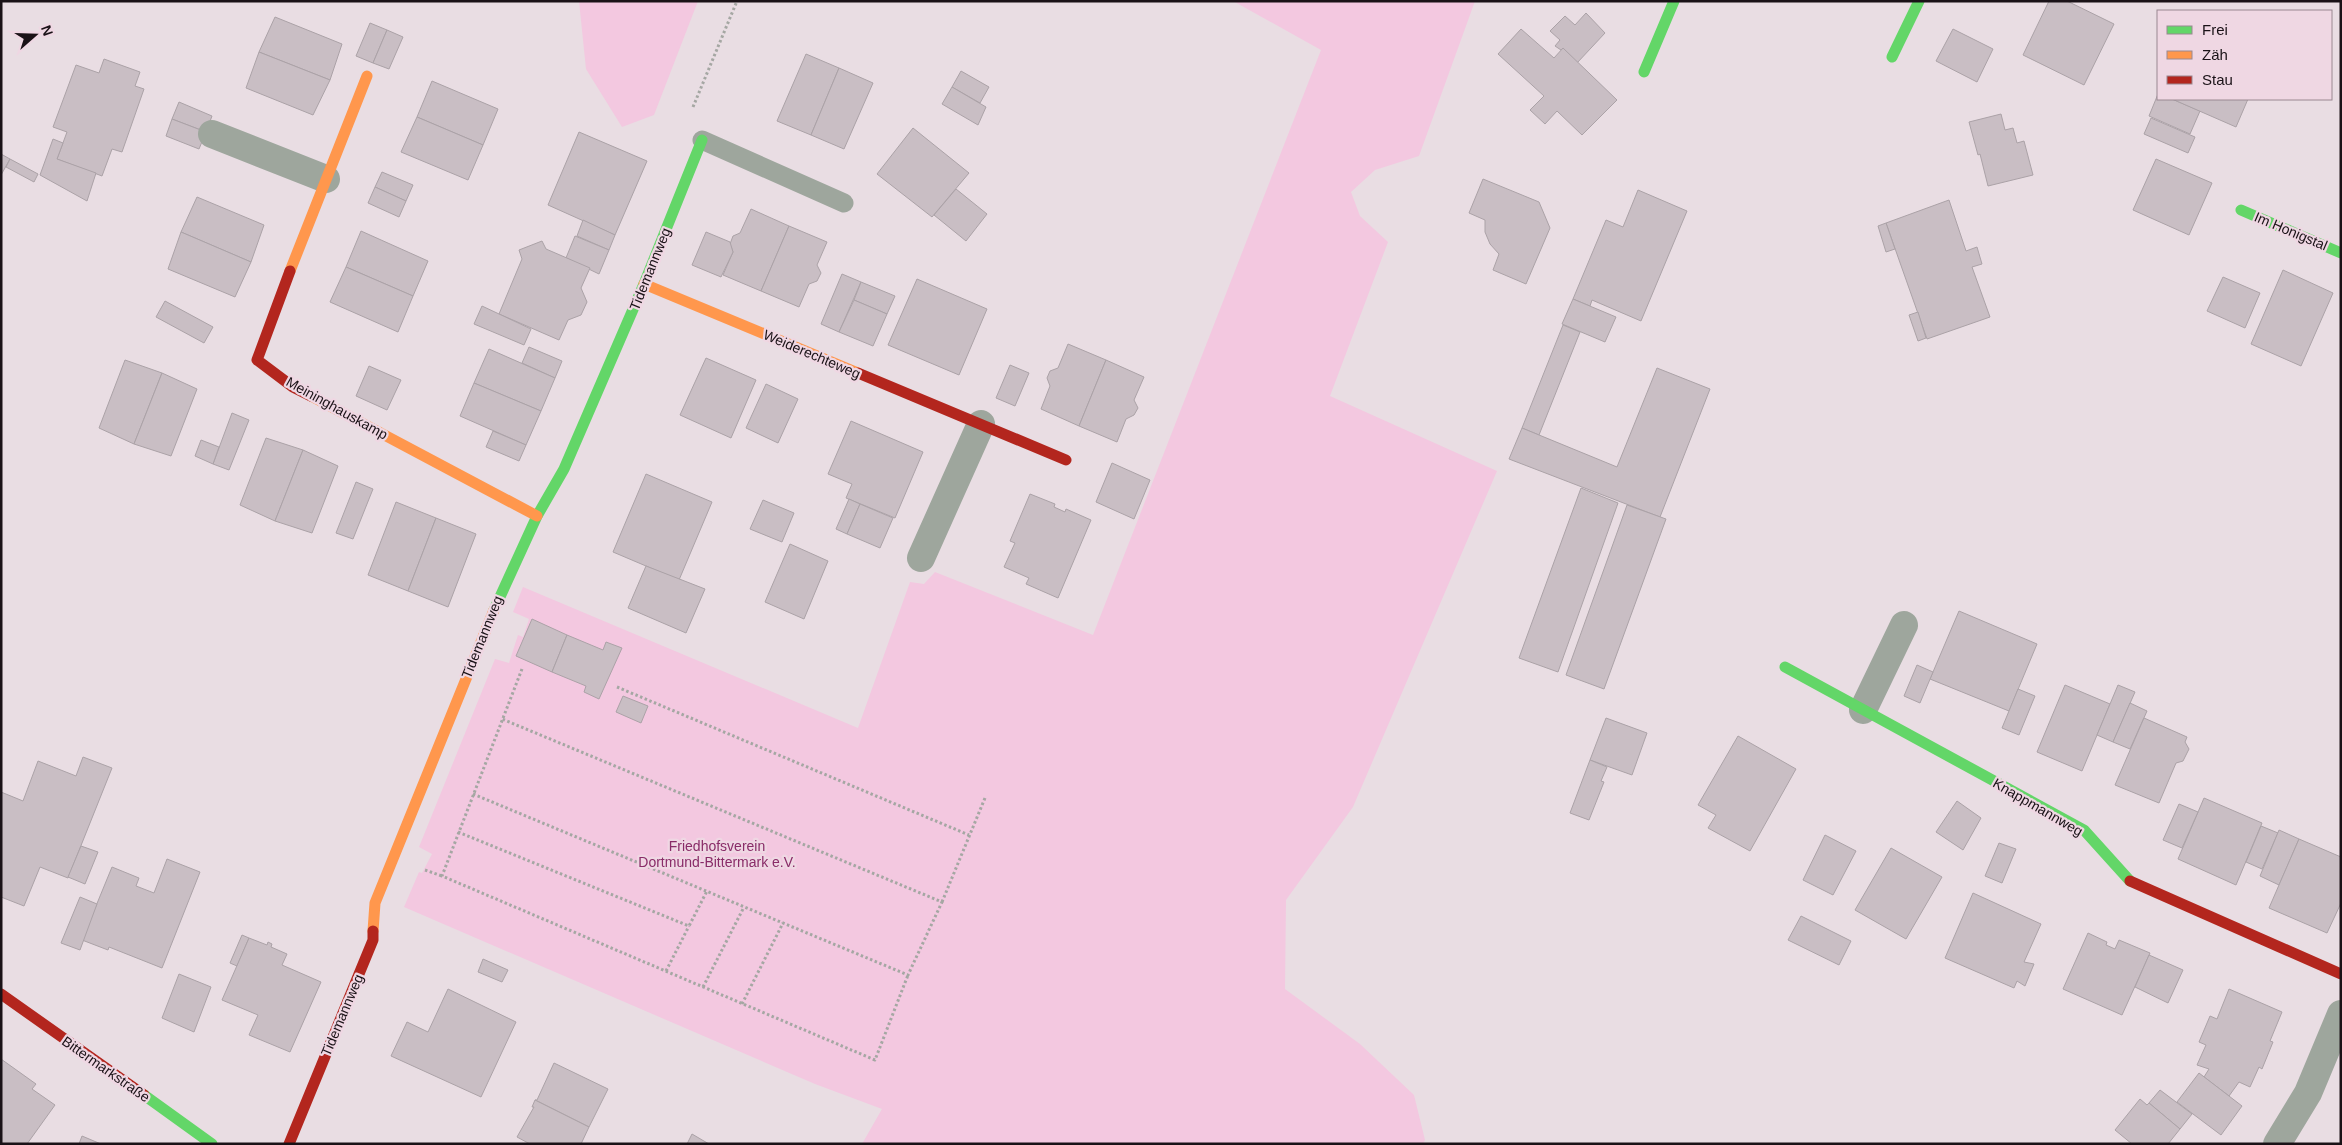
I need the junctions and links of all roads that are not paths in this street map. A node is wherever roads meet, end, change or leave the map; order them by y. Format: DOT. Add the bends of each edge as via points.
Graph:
graph roads {
  1 [pos="1674,1"];
  2 [pos="1919,1"];
  3 [pos="1892,57"];
  4 [pos="1644,72"];
  5 [pos="367,76"];
  6 [pos="212,134"];
  7 [pos="702,140"];
  8 [pos="326,179"];
  9 [pos="844,203"];
  10 [pos="2241,210"];
  11 [pos="2341,253"];
  12 [pos="644,284"];
  13 [pos="981,424"];
  14 [pos="1066,460"];
  15 [pos="537,516"];
  16 [pos="921,558"];
  17 [pos="1904,625"];
  18 [pos="1785,667"];
  19 [pos="1863,710"];
  20 [pos="2341,974"];
  21 [pos="1,994"];
  22 [pos="2341,1014"];
  23 [pos="212,1144"];
  24 [pos="288,1144"];
  25 [pos="2276,1144"];
  1 -- 4 [label="street"];
  2 -- 3 [label="street"];
  5 -- 8 [label="street, Meininghauskamp"];
  6 -- 8 [label="street"];
  7 -- 9 [label="lane"];
  7 -- 12 [label="street, Tidemannweg"];
  8 -- 15 [label="street, Meininghauskamp" via="257,360 293,386"];
  10 -- 11 [label="street, Im Honigstal"];
  12 -- 13 [label="street, Weiderechteweg"];
  12 -- 15 [label="street, Tidemannweg" via="564,469"];
  13 -- 14 [label="street, Weiderechteweg"];
  13 -- 16 [label="street"];
  15 -- 24 [label="street, Tidemannweg" via="507,578 393,855 375,903 373,940"];
  17 -- 19 [label="street"];
  18 -- 19 [label="street, Knappmannweg"];
  19 -- 20 [label="street, Knappmannweg" via="2084,830 2128,880"];
  21 -- 23 [label="street, Bittermarkstraße"];
  22 -- 25 [label="street" via="2308,1093"];
}
